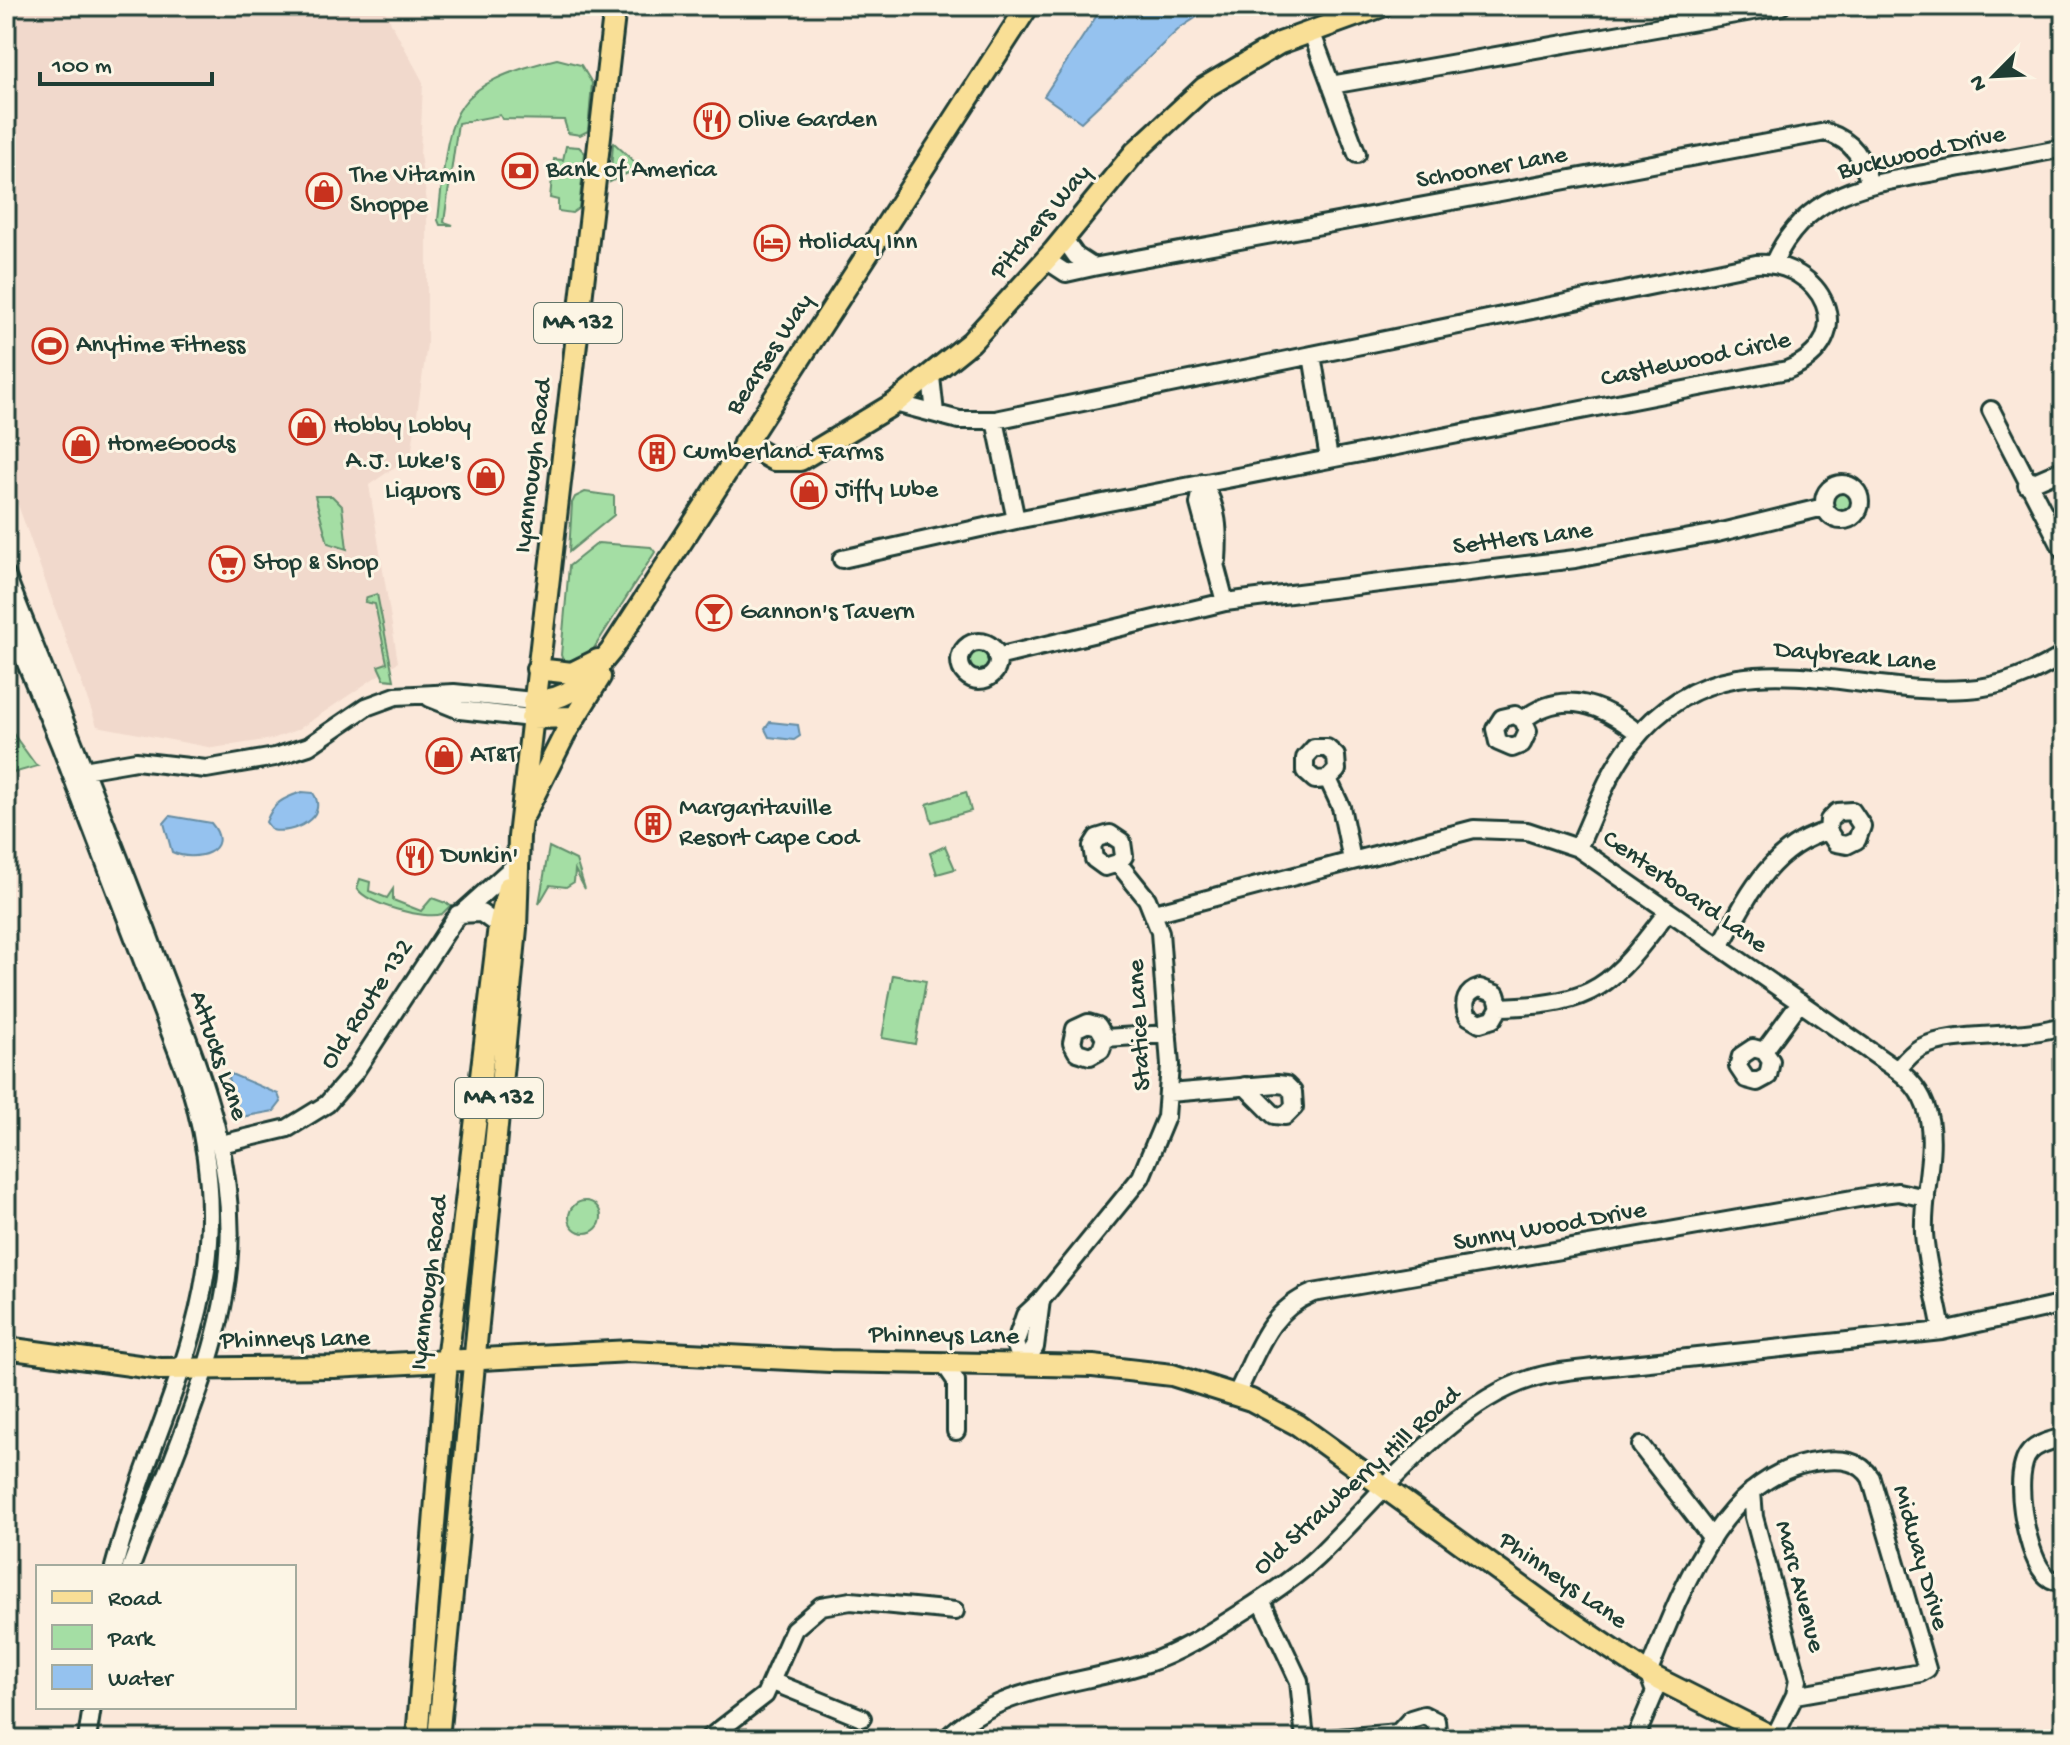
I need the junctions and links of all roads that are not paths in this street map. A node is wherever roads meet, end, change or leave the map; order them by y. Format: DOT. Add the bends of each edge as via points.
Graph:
graph roads {
  1 [pos="615,6"];
  2 [pos="1028,6"];
  3 [pos="1382,6"];
  4 [pos="1781,6"];
  5 [pos="1311,31"];
  6 [pos="1331,85"];
  7 [pos="2064,148"];
  8 [pos="1357,154"];
  9 [pos="1870,185"];
  10 [pos="1064,239"];
  11 [pos="1046,260"];
  12 [pos="1773,264"];
  13 [pos="1093,267"];
  14 [pos="1312,355"];
  15 [pos="931,377"];
  16 [pos="895,403"];
  17 [pos="1991,410"];
  18 [pos="935,413"];
  19 [pos="995,420"];
  20 [pos="744,443"];
  21 [pos="1329,459"];
  22 [pos="2064,469"];
  23 [pos="1203,483"];
  24 [pos="2027,485"];
  25 [pos="1824,507"];
  26 [pos="1016,520"];
  27 [pos="2064,552"];
  28 [pos="842,559"];
  29 [pos="6,575"];
  30 [pos="1225,602"];
  31 [pos="6,615"];
  32 [pos="611,651"];
  33 [pos="2064,655"];
  34 [pos="997,657"];
  35 [pos="537,669"];
  36 [pos="532,710"];
  37 [pos="575,717"];
  38 [pos="1523,720"];
  39 [pos="1639,734"];
  40 [pos="78,771"];
  41 [pos="1328,779"];
  42 [pos="519,830"];
  43 [pos="1828,831"];
  44 [pos="1578,848"];
  45 [pos="1352,860"];
  46 [pos="1118,863"];
  47 [pos="512,868"];
  48 [pos="1668,911"];
  49 [pos="1154,913"];
  50 [pos="458,914"];
  51 [pos="499,926"];
  52 [pos="1720,947"];
  53 [pos="1800,1002"];
  54 [pos="1500,1007"];
  55 [pos="2064,1025"];
  56 [pos="1168,1034"];
  57 [pos="1105,1038"];
  58 [pos="1764,1051"];
  59 [pos="1897,1070"];
  60 [pos="1245,1086"];
  61 [pos="1169,1093"];
  62 [pos="221,1144"];
  63 [pos="1926,1198"];
  64 [pos="2064,1304"];
  65 [pos="1942,1331"];
  66 [pos="6,1348"];
  67 [pos="476,1359"];
  68 [pos="447,1361"];
  69 [pos="943,1362"];
  70 [pos="1023,1365"];
  71 [pos="194,1369"];
  72 [pos="1236,1395"];
  73 [pos="956,1431"];
  74 [pos="2064,1437"];
  75 [pos="1641,1446"];
  76 [pos="1383,1486"];
  77 [pos="1752,1491"];
  78 [pos="1712,1538"];
  79 [pos="115,1565"];
  80 [pos="132,1565"];
  81 [pos="2064,1583"];
  82 [pos="1261,1600"];
  83 [pos="955,1611"];
  84 [pos="1648,1673"];
  85 [pos="773,1682"];
  86 [pos="1795,1695"];
  87 [pos="92,1709"];
  88 [pos="862,1718"];
  89 [pos="1400,1736"];
  90 [pos="1775,1738"];
  91 [pos="87,1739"];
  92 [pos="417,1739"];
  93 [pos="438,1739"];
  94 [pos="708,1739"];
  95 [pos="946,1739"];
  96 [pos="1305,1739"];
  97 [pos="1327,1739"];
  98 [pos="1438,1739"];
  99 [pos="1635,1739"];
  1 -- 35 [label="main road, Iyannough Road / MA 132"];
  2 -- 20 [label="main road, Bearses Way"];
  3 -- 5 [label="main road, Pitchers Way"];
  4 -- 6 [label="street"];
  5 -- 6 [label="street"];
  5 -- 10 [label="main road, Pitchers Way" via="1251,57 1175,111"];
  6 -- 8 [label="street"];
  7 -- 9 [label="street, Buckwood Drive"];
  9 -- 12 [label="street, Buckwood Drive" via="1833,198 1806,216"];
  9 -- 13 [label="street, Schooner Lane" via="1856,150 1826,132"];
  10 -- 11 [label="main road, Pitchers Way"];
  10 -- 13 [label="street"];
  11 -- 13 [label="street, Schooner Lane" via="1066,273"];
  11 -- 15 [label="main road, Pitchers Way"];
  12 -- 14 [label="street"];
  12 -- 21 [label="street, Castlewood Circle" via="1802,277 1827,312 1824,343 1801,364"];
  14 -- 19 [label="street"];
  14 -- 21 [label="street"];
  15 -- 16 [label="main road, Pitchers Way"];
  15 -- 18 [label="street"];
  16 -- 18 [label="street"];
  16 -- 20 [label="main road, Pitchers Way" via="800,460 774,460"];
  17 -- 24 [label="street"];
  18 -- 19 [label="street" via="970,422"];
  19 -- 26 [label="street"];
  20 -- 32 [label="main road, Bearses Way"];
  21 -- 23 [label="street, Castlewood Circle"];
  22 -- 24 [label="street"];
  23 -- 26 [label="street, Castlewood Circle"];
  23 -- 30 [label="street" via="1214,501"];
  24 -- 27 [label="street"];
  25 -- 30 [label="street, Settlers Lane" via="1575,559"];
  26 -- 28 [label="street, Castlewood Circle"];
  29 -- 40 [label="street, Attucks Lane"];
  30 -- 34 [label="street, Settlers Lane"];
  31 -- 40 [label="street, Attucks Lane"];
  32 -- 35 [label="main road" via="578,672"];
  32 -- 36 [label="main road, Bearses Way" via="573,691"];
  32 -- 37 [label="main road, Bearses Way"];
  33 -- 39 [label="street, Daybreak Lane" via="2013,680 1967,689 1788,673 1741,676 1681,699"];
  35 -- 36 [label="main road, Iyannough Road / MA 132"];
  36 -- 37 [label="main road, Bearses Way"];
  36 -- 40 [label="street, Bearses Way" via="460,710 425,696 380,700 309,746 264,760 206,769 136,761"];
  36 -- 42 [label="main road, Iyannough Road / MA 132"];
  37 -- 42 [label="main road"];
  38 -- 39 [label="street" via="1549,706 1581,703 1612,713"];
  39 -- 44 [label="street, Daybreak Lane" via="1612,773"];
  40 -- 62 [label="street, Attucks Lane" via="206,1088"];
  40 -- 71 [label="street, Attucks Lane" via="200,1122 210,1196 209,1265"];
  41 -- 45 [label="street" via="1341,807"];
  42 -- 47 [label="main road, Iyannough Road / MA 132"];
  42 -- 67 [label="main road, Iyannough Road / MA 132" via="516,928"];
  43 -- 52 [label="street" via="1800,842 1769,867"];
  44 -- 45 [label="street, Centerboard Lane" via="1527,831 1474,829"];
  44 -- 48 [label="street, Centerboard Lane"];
  45 -- 49 [label="street, Centerboard Lane"];
  46 -- 49 [label="street, Statice Lane"];
  47 -- 50 [label="street, Old Route 132"];
  47 -- 51 [label="main road, Iyannough Road / MA 132"];
  48 -- 52 [label="street, Centerboard Lane"];
  48 -- 54 [label="street" via="1631,960 1600,988 1560,1003"];
  49 -- 56 [label="street, Statice Lane"];
  50 -- 51 [label="street" via="481,913"];
  50 -- 62 [label="street, Old Route 132" via="337,1095 288,1128"];
  51 -- 68 [label="main road, Iyannough Road / MA 132"];
  52 -- 53 [label="street, Centerboard Lane"];
  53 -- 58 [label="street"];
  53 -- 59 [label="street, Centerboard Lane"];
  55 -- 59 [label="street" via="2026,1035 1933,1044 1918,1049"];
  56 -- 57 [label="street"];
  56 -- 61 [label="street, Statice Lane"];
  59 -- 63 [label="street, Centerboard Lane" via="1916,1087 1931,1123"];
  60 -- 61 [label="street"];
  61 -- 70 [label="street, Statice Lane" via="1160,1136 1141,1177 1025,1315 1016,1338"];
  62 -- 71 [label="street, Attucks Lane" via="228,1192 228,1265 220,1315"];
  63 -- 65 [label="street, Centerboard Lane" via="1926,1248"];
  63 -- 72 [label="street, Sunny Wood Drive" via="1882,1194 1313,1293 1277,1315"];
  64 -- 65 [label="street, Old Strawberry Hill Road"];
  65 -- 76 [label="street, Old Strawberry Hill Road" via="1530,1378 1475,1407"];
  66 -- 71 [label="main road, Phinneys Lane"];
  67 -- 68 [label="main road, Phinneys Lane"];
  67 -- 69 [label="main road, Phinneys Lane" via="630,1351"];
  67 -- 93 [label="main road, Iyannough Road / MA 132"];
  68 -- 71 [label="main road, Phinneys Lane"];
  68 -- 92 [label="main road, Iyannough Road / MA 132"];
  69 -- 70 [label="main road, Phinneys Lane"];
  69 -- 73 [label="street" via="956,1381"];
  70 -- 72 [label="main road, Phinneys Lane" via="1155,1372"];
  71 -- 79 [label="street, Attucks Lane"];
  71 -- 80 [label="street, Attucks Lane"];
  72 -- 76 [label="main road, Phinneys Lane" via="1298,1425"];
  74 -- 81 [label="street" via="2035,1448 2020,1476 2038,1565 2049,1578"];
  75 -- 78 [label="street"];
  76 -- 82 [label="street, Old Strawberry Hill Road" via="1316,1559"];
  76 -- 84 [label="main road, Phinneys Lane"];
  77 -- 78 [label="street, Midway Drive"];
  77 -- 86 [label="street, Marc Avenue" via="1754,1517 1798,1680"];
  77 -- 86 [label="street, Midway Drive" via="1773,1474 1812,1462 1850,1462 1867,1471 1927,1669"];
  78 -- 84 [label="street, Midway Drive" via="1686,1581"];
  82 -- 95 [label="street, Old Strawberry Hill Road" via="1162,1658 1022,1694 972,1717"];
  82 -- 96 [label="street" via="1299,1681"];
  83 -- 85 [label="street" via="851,1601 821,1606 794,1629"];
  84 -- 90 [label="main road, Phinneys Lane"];
  84 -- 99 [label="street" via="1655,1692"];
  85 -- 88 [label="street"];
  85 -- 94 [label="street" via="758,1702"];
  86 -- 90 [label="street"];
  87 -- 91 [label="street"];
  89 -- 97 [label="street"];
  89 -- 98 [label="street" via="1411,1719 1424,1715 1436,1721"];
}
